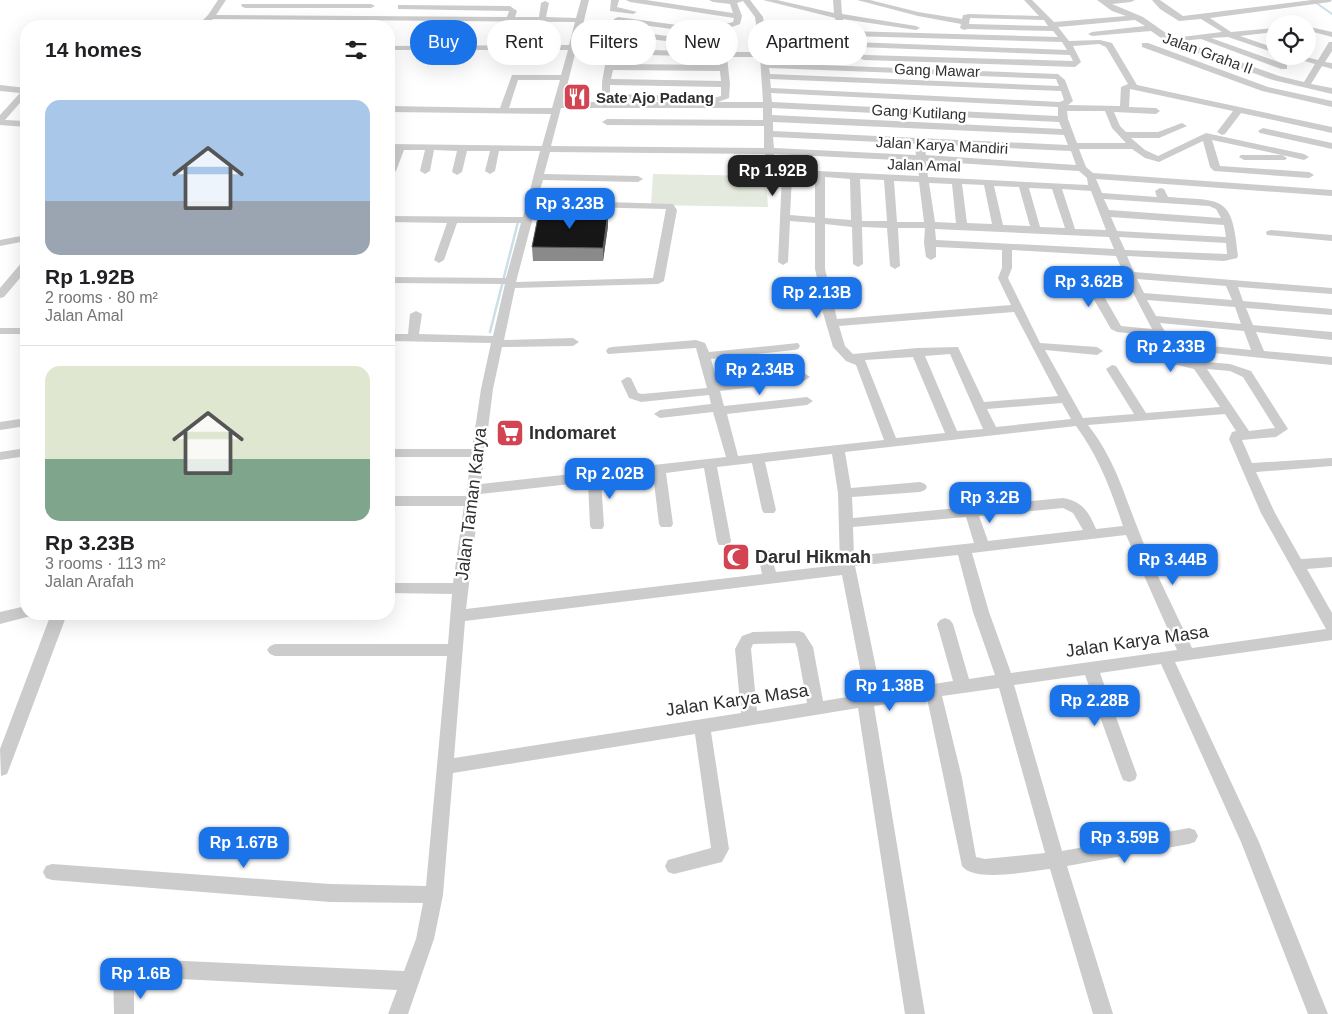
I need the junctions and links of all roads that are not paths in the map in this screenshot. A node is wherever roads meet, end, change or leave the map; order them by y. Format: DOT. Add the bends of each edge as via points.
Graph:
graph roads {
  1 [pos="222,0"];
  2 [pos="586,0"];
  3 [pos="616,0"];
  4 [pos="632,0"];
  5 [pos="713,0"];
  6 [pos="746,0"];
  7 [pos="767,0"];
  8 [pos="837,0"];
  9 [pos="861,0"];
  10 [pos="1028,0"];
  11 [pos="1130,0"];
  12 [pos="1156,0"];
  13 [pos="1330,0"];
  14 [pos="736,1"];
  15 [pos="1103,1"];
  16 [pos="247,3"];
  17 [pos="372,3"];
  18 [pos="545,3"];
  19 [pos="402,4"];
  20 [pos="304,6"];
  21 [pos="738,16"];
  22 [pos="837,16"];
  23 [pos="211,17"];
  24 [pos="238,17"];
  25 [pos="1134,17"];
  26 [pos="1203,17"];
  27 [pos="297,18"];
  28 [pos="395,18"];
  29 [pos="1044,18"];
  30 [pos="365,19"];
  31 [pos="1244,19"];
  32 [pos="208,20"];
  33 [pos="510,20"];
  34 [pos="542,20"];
  35 [pos="580,20"];
  36 [pos="617,20"];
  37 [pos="630,20"];
  38 [pos="759,20"];
  39 [pos="838,20"];
  40 [pos="1213,23"];
  41 [pos="965,24"];
  42 [pos="1052,27"];
  43 [pos="1153,28"];
  44 [pos="1316,30"];
  45 [pos="1266,31"];
  46 [pos="867,34"];
  47 [pos="1092,34"];
  48 [pos="918,35"];
  49 [pos="1231,35"];
  50 [pos="1332,35"];
  51 [pos="966,37"];
  52 [pos="1199,37"];
  53 [pos="1170,40"];
  54 [pos="1266,41"];
  55 [pos="1066,42"];
  56 [pos="1332,44"];
  57 [pos="867,46"];
  58 [pos="1262,46"];
  59 [pos="1266,47"];
  60 [pos="395,48"];
  61 [pos="976,48"];
  62 [pos="571,49"];
  63 [pos="1073,53"];
  64 [pos="867,56"];
  65 [pos="571,60"];
  66 [pos="1226,60"];
  67 [pos="981,61"];
  68 [pos="1316,62"];
  69 [pos="1320,63"];
  70 [pos="768,65"];
  71 [pos="1332,66"];
  72 [pos="609,67"];
  73 [pos="1284,67"];
  74 [pos="725,68"];
  75 [pos="1207,68"];
  76 [pos="914,71"];
  77 [pos="766,76"];
  78 [pos="566,78"];
  79 [pos="1276,78"];
  80 [pos="606,82"];
  81 [pos="913,82"];
  82 [pos="726,84"];
  83 [pos="1306,85"];
  84 [pos="1134,87"];
  85 [pos="0,88"];
  86 [pos="1264,88"];
  87 [pos="1064,89"];
  88 [pos="20,90"];
  89 [pos="767,90"];
  90 [pos="1332,91"];
  91 [pos="913,97"];
  92 [pos="20,98"];
  93 [pos="1332,103"];
  94 [pos="768,104"];
  95 [pos="678,105"];
  96 [pos="1063,106"];
  97 [pos="557,108"];
  98 [pos="395,109"];
  99 [pos="1108,109"];
  100 [pos="1121,109"];
  101 [pos="504,110"];
  102 [pos="914,110"];
  103 [pos="1239,110"];
  104 [pos="1156,111"];
  105 [pos="1266,116"];
  106 [pos="1063,119"];
  107 [pos="0,121"];
  108 [pos="769,121"];
  109 [pos="607,122"];
  110 [pos="20,123"];
  111 [pos="678,123"];
  112 [pos="915,125"];
  113 [pos="1182,126"];
  114 [pos="1332,130"];
  115 [pos="1068,132"];
  116 [pos="1222,132"];
  117 [pos="770,134"];
  118 [pos="1125,135"];
  119 [pos="1206,136"];
  120 [pos="919,142"];
  121 [pos="1236,142"];
  122 [pos="1134,146"];
  123 [pos="1332,146"];
  124 [pos="395,147"];
  125 [pos="401,147"];
  126 [pos="430,147"];
  127 [pos="464,147"];
  128 [pos="1074,147"];
  129 [pos="495,148"];
  130 [pos="547,148"];
  131 [pos="769,151"];
  132 [pos="1304,156"];
  133 [pos="1244,157"];
  134 [pos="922,158"];
  135 [pos="395,161"];
  136 [pos="425,171"];
  137 [pos="490,171"];
  138 [pos="457,172"];
  139 [pos="1086,172"];
  140 [pos="1250,172"];
  141 [pos="786,173"];
  142 [pos="820,174"];
  143 [pos="1309,175"];
  144 [pos="539,176"];
  145 [pos="855,176"];
  146 [pos="889,178"];
  147 [pos="638,179"];
  148 [pos="924,180"];
  149 [pos="957,181"];
  150 [pos="1156,181"];
  151 [pos="988,182"];
  152 [pos="1023,184"];
  153 [pos="1056,186"];
  154 [pos="1096,192"];
  155 [pos="1314,192"];
  156 [pos="1332,194"];
  157 [pos="1164,200"];
  158 [pos="532,203"];
  159 [pos="1105,213"];
  160 [pos="786,218"];
  161 [pos="395,219"];
  162 [pos="453,219"];
  163 [pos="528,220"];
  164 [pos="820,221"];
  165 [pos="1228,222"];
  166 [pos="858,224"];
  167 [pos="892,225"];
  168 [pos="930,226"];
  169 [pos="962,226"];
  170 [pos="998,228"];
  171 [pos="1036,230"];
  172 [pos="1071,232"];
  173 [pos="1271,233"];
  174 [pos="1113,234"];
  175 [pos="1332,238"];
  176 [pos="20,239"];
  177 [pos="1232,240"];
  178 [pos="0,243"];
  179 [pos="929,243"];
  180 [pos="1007,248"];
  181 [pos="1120,253"];
  182 [pos="930,257"];
  183 [pos="439,260"];
  184 [pos="783,262"];
  185 [pos="858,264"];
  186 [pos="895,266"];
  187 [pos="20,271"];
  188 [pos="1132,279"];
  189 [pos="395,280"];
  190 [pos="1230,282"];
  191 [pos="511,283"];
  192 [pos="1332,291"];
  193 [pos="0,295"];
  194 [pos="1140,296"];
  195 [pos="1239,304"];
  196 [pos="1018,308"];
  197 [pos="1332,312"];
  198 [pos="416,314"];
  199 [pos="1151,319"];
  200 [pos="832,324"];
  201 [pos="1248,328"];
  202 [pos="0,331"];
  203 [pos="20,331"];
  204 [pos="1159,333"];
  205 [pos="1332,336"];
  206 [pos="395,337"];
  207 [pos="413,337"];
  208 [pos="496,342"];
  209 [pos="573,342"];
  210 [pos="1167,345"];
  211 [pos="794,346"];
  212 [pos="1036,346"];
  213 [pos="1097,350"];
  214 [pos="612,351"];
  215 [pos="917,352"];
  216 [pos="1259,354"];
  217 [pos="704,356"];
  218 [pos="850,358"];
  219 [pos="1332,361"];
  220 [pos="1197,364"];
  221 [pos="1112,369"];
  222 [pos="804,377"];
  223 [pos="627,381"];
  224 [pos="714,389"];
  225 [pos="1066,399"];
  226 [pos="808,401"];
  227 [pos="979,406"];
  228 [pos="718,409"];
  229 [pos="1229,410"];
  230 [pos="660,414"];
  231 [pos="1142,417"];
  232 [pos="1078,422"];
  233 [pos="20,423"];
  234 [pos="0,426"];
  235 [pos="991,432"];
  236 [pos="952,436"];
  237 [pos="1246,436"];
  238 [pos="891,442"];
  239 [pos="838,448"];
  240 [pos="20,453"];
  241 [pos="395,453"];
  242 [pos="477,453"];
  243 [pos="0,456"];
  244 [pos="758,458"];
  245 [pos="732,460"];
  246 [pos="1332,462"];
  247 [pos="710,464"];
  248 [pos="1248,468"];
  249 [pos="659,470"];
  250 [pos="594,476"];
  251 [pos="920,487"];
  252 [pos="845,493"];
  253 [pos="471,495"];
  254 [pos="395,500"];
  255 [pos="769,510"];
  256 [pos="971,512"];
  257 [pos="847,522"];
  258 [pos="666,524"];
  259 [pos="597,526"];
  260 [pos="1131,530"];
  261 [pos="1091,534"];
  262 [pos="724,541"];
  263 [pos="983,547"];
  264 [pos="963,548"];
  265 [pos="765,555"];
  266 [pos="1332,562"];
  267 [pos="1296,565"];
  268 [pos="848,566"];
  269 [pos="770,578"];
  270 [pos="395,588"];
  271 [pos="460,588"];
  272 [pos="20,613"];
  273 [pos="458,616"];
  274 [pos="0,618"];
  275 [pos="57,620"];
  276 [pos="945,624"];
  277 [pos="1332,626"];
  278 [pos="1332,634"];
  279 [pos="275,650"];
  280 [pos="455,650"];
  281 [pos="1187,654"];
  282 [pos="1165,658"];
  283 [pos="1091,670"];
  284 [pos="1005,680"];
  285 [pos="963,687"];
  286 [pos="933,691"];
  287 [pos="870,700"];
  288 [pos="816,709"];
  289 [pos="750,718"];
  290 [pos="702,725"];
  291 [pos="444,767"];
  292 [pos="1,769"];
  293 [pos="1129,774"];
  294 [pos="1189,836"];
  295 [pos="1056,860"];
  296 [pos="674,866"];
  297 [pos="52,872"];
  298 [pos="434,895"];
  299 [pos="410,981"];
  300 [pos="124,1014"];
  301 [pos="398,1014"];
  302 [pos="915,1014"];
  303 [pos="1103,1014"];
  304 [pos="1318,1014"];
  1 -- 23 [label="street"];
  2 -- 35 [label="street, Jalan Taman Karya"];
  3 -- 21 [label="street" via="613,8 616,10 729,26 736,24"];
  4 -- 21 [label="street"];
  5 -- 14 [label="street"];
  6 -- 38 [label="street"];
  7 -- 22 [label="street"];
  8 -- 22 [label="street"];
  9 -- 41 [label="street"];
  10 -- 29 [label="street"];
  11 -- 15 [label="street"];
  12 -- 26 [label="street" via="1182,19"];
  13 -- 26 [label="street"];
  14 -- 21 [label="street"];
  15 -- 25 [label="street"];
  16 -- 20 [label="street"];
  16 -- 24 [label="street"];
  17 -- 20 [label="street"];
  17 -- 30 [label="street"];
  18 -- 34 [label="street"];
  19 -- 28 [label="street"];
  19 -- 33 [label="street" via="512,8"];
  20 -- 27 [label="street"];
  22 -- 39 [label="street"];
  22 -- 48 [label="street" via="912,27 917,29"];
  23 -- 24 [label="street"];
  23 -- 32 [label="street"];
  24 -- 27 [label="street"];
  25 -- 42 [label="street"];
  25 -- 43 [label="street"];
  26 -- 40 [label="street"];
  27 -- 30 [label="street"];
  28 -- 30 [label="street"];
  28 -- 33 [label="street"];
  29 -- 41 [label="street" via="973,16 966,17"];
  29 -- 42 [label="street"];
  31 -- 40 [label="street"];
  36 -- 37 [label="street"];
  40 -- 49 [label="street"];
  41 -- 42 [label="street"];
  41 -- 51 [label="street"];
  42 -- 55 [label="street"];
  43 -- 47 [label="street"];
  43 -- 53 [label="street"];
  44 -- 50 [label="street"];
  45 -- 49 [label="street, Jalan Graha II"];
  46 -- 48 [label="street"];
  48 -- 51 [label="street"];
  49 -- 52 [label="street, Jalan Graha II"];
  49 -- 58 [label="street"];
  51 -- 55 [label="street"];
  51 -- 61 [label="street"];
  52 -- 53 [label="street, Jalan Graha II"];
  52 -- 73 [label="street"];
  53 -- 66 [label="street"];
  53 -- 75 [label="street, Jalan Graha II" via="1144,44"];
  54 -- 58 [label="street"];
  55 -- 63 [label="street"];
  55 -- 84 [label="street" via="1109,45"];
  56 -- 69 [label="street"];
  57 -- 61 [label="street"];
  58 -- 59 [label="street"];
  60 -- 62 [label="street"];
  61 -- 63 [label="street"];
  61 -- 67 [label="street"];
  63 -- 67 [label="street" via="1077,62 1074,64"];
  64 -- 67 [label="street"];
  65 -- 78 [label="street, Jalan Taman Karya"];
  66 -- 75 [label="street"];
  66 -- 79 [label="street"];
  68 -- 69 [label="street"];
  69 -- 71 [label="street"];
  69 -- 83 [label="street"];
  70 -- 76 [label="street"];
  70 -- 77 [label="street"];
  72 -- 74 [label="street"];
  72 -- 80 [label="street"];
  73 -- 79 [label="street"];
  74 -- 82 [label="street"];
  75 -- 86 [label="street, Jalan Graha II"];
  76 -- 81 [label="street"];
  76 -- 87 [label="street" via="1057,77"];
  77 -- 81 [label="street, Gang Mawar"];
  77 -- 89 [label="street"];
  78 -- 97 [label="street, Jalan Taman Karya"];
  78 -- 101 [label="street" via="515,77"];
  79 -- 83 [label="street"];
  79 -- 86 [label="street"];
  80 -- 82 [label="street"];
  80 -- 82 [label="street" via="605,97 615,99 719,100 724,98"];
  81 -- 87 [label="street, Gang Mawar"];
  81 -- 91 [label="street"];
  83 -- 90 [label="street"];
  84 -- 100 [label="street" via="1125,87 1125,106"];
  84 -- 103 [label="street"];
  85 -- 88 [label="street"];
  86 -- 93 [label="street, Jalan Graha II"];
  87 -- 96 [label="street" via="1069,102"];
  89 -- 91 [label="street"];
  89 -- 94 [label="street"];
  91 -- 96 [label="street"];
  91 -- 102 [label="street"];
  92 -- 107 [label="street"];
  94 -- 95 [label="street"];
  94 -- 102 [label="street"];
  94 -- 108 [label="street"];
  95 -- 97 [label="street"];
  95 -- 111 [label="street"];
  96 -- 99 [label="street"];
  96 -- 106 [label="street"];
  97 -- 101 [label="street"];
  97 -- 130 [label="street, Jalan Taman Karya"];
  98 -- 101 [label="street"];
  99 -- 100 [label="street"];
  99 -- 118 [label="street" via="1116,126"];
  100 -- 104 [label="street"];
  102 -- 106 [label="street"];
  102 -- 112 [label="street"];
  103 -- 105 [label="street"];
  103 -- 116 [label="street"];
  105 -- 114 [label="street"];
  105 -- 123 [label="street" via="1262,135"];
  106 -- 115 [label="street"];
  107 -- 110 [label="street"];
  108 -- 111 [label="street, Gang Kutilang"];
  108 -- 112 [label="street, Gang Kutilang"];
  108 -- 117 [label="street"];
  109 -- 111 [label="street, Gang Kutilang"];
  112 -- 115 [label="street, Gang Kutilang"];
  112 -- 120 [label="street"];
  113 -- 118 [label="street" via="1159,135"];
  115 -- 128 [label="street"];
  117 -- 120 [label="street"];
  117 -- 131 [label="street"];
  118 -- 122 [label="street"];
  119 -- 121 [label="street"];
  119 -- 122 [label="street" via="1159,159 1150,158"];
  119 -- 140 [label="street" via="1216,169"];
  120 -- 128 [label="street"];
  120 -- 134 [label="street"];
  121 -- 132 [label="street"];
  121 -- 133 [label="street"];
  122 -- 128 [label="street"];
  124 -- 125 [label="street, Jalan Karya Mandiri"];
  125 -- 126 [label="street, Jalan Karya Mandiri"];
  125 -- 135 [label="street"];
  126 -- 127 [label="street, Jalan Karya Mandiri"];
  126 -- 136 [label="street"];
  127 -- 129 [label="street, Jalan Karya Mandiri"];
  127 -- 138 [label="street"];
  128 -- 139 [label="street"];
  129 -- 130 [label="street, Jalan Karya Mandiri"];
  129 -- 137 [label="street"];
  130 -- 131 [label="street, Jalan Karya Mandiri"];
  130 -- 144 [label="street, Jalan Taman Karya"];
  131 -- 134 [label="street, Jalan Karya Mandiri"];
  131 -- 141 [label="street" via="771,169"];
  132 -- 133 [label="street"];
  132 -- 143 [label="street"];
  133 -- 140 [label="street"];
  134 -- 139 [label="street, Jalan Karya Mandiri"];
  134 -- 148 [label="street"];
  139 -- 150 [label="street, Jalan Karya Mandiri"];
  139 -- 154 [label="street"];
  140 -- 143 [label="street"];
  141 -- 142 [label="street, Jalan Amal"];
  141 -- 160 [label="street"];
  142 -- 145 [label="street, Jalan Amal"];
  142 -- 164 [label="street"];
  143 -- 155 [label="street"];
  144 -- 147 [label="street"];
  144 -- 158 [label="street, Jalan Taman Karya"];
  145 -- 146 [label="street, Jalan Amal"];
  145 -- 166 [label="street"];
  146 -- 148 [label="street, Jalan Amal"];
  146 -- 167 [label="street"];
  148 -- 149 [label="street, Jalan Amal"];
  148 -- 168 [label="street"];
  149 -- 151 [label="street, Jalan Amal"];
  149 -- 169 [label="street"];
  150 -- 155 [label="street, Jalan Karya Mandiri"];
  150 -- 157 [label="street"];
  151 -- 152 [label="street, Jalan Amal"];
  151 -- 170 [label="street"];
  152 -- 153 [label="street, Jalan Amal"];
  152 -- 171 [label="street"];
  153 -- 154 [label="street, Jalan Amal"];
  153 -- 172 [label="street"];
  154 -- 157 [label="street, Jalan Amal"];
  154 -- 159 [label="street"];
  155 -- 156 [label="street, Jalan Karya Mandiri"];
  157 -- 165 [label="street, Jalan Amal" via="1215,204"];
  158 -- 163 [label="street, Jalan Taman Karya"];
  158 -- 191 [label="street" via="670,206 672,210 658,281"];
  159 -- 165 [label="street"];
  159 -- 174 [label="street"];
  160 -- 164 [label="street"];
  160 -- 184 [label="street"];
  161 -- 162 [label="street"];
  162 -- 163 [label="street"];
  162 -- 183 [label="street"];
  163 -- 191 [label="street, Jalan Taman Karya"];
  164 -- 166 [label="street"];
  164 -- 200 [label="street" via="820,269"];
  165 -- 177 [label="street"];
  166 -- 167 [label="street"];
  166 -- 185 [label="street"];
  167 -- 168 [label="street"];
  167 -- 186 [label="street"];
  168 -- 169 [label="street"];
  168 -- 179 [label="street"];
  169 -- 170 [label="street"];
  170 -- 171 [label="street"];
  171 -- 172 [label="street"];
  172 -- 174 [label="street"];
  173 -- 175 [label="street"];
  174 -- 177 [label="street"];
  174 -- 181 [label="street"];
  176 -- 178 [label="street"];
  177 -- 181 [label="street" via="1233,256 1227,258"];
  179 -- 180 [label="street"];
  179 -- 182 [label="street"];
  180 -- 181 [label="street"];
  180 -- 196 [label="street" via="1007,268 1003,278"];
  181 -- 188 [label="street"];
  187 -- 193 [label="street"];
  188 -- 190 [label="street"];
  188 -- 194 [label="street"];
  188 -- 204 [label="street" via="1092,286 1117,329"];
  189 -- 191 [label="street"];
  190 -- 192 [label="street"];
  190 -- 195 [label="street"];
  191 -- 208 [label="street, Jalan Taman Karya"];
  194 -- 195 [label="street"];
  194 -- 199 [label="street"];
  195 -- 197 [label="street"];
  195 -- 201 [label="street"];
  196 -- 200 [label="street"];
  196 -- 212 [label="street"];
  198 -- 207 [label="street"];
  199 -- 201 [label="street"];
  199 -- 204 [label="street"];
  200 -- 218 [label="street" via="839,347"];
  201 -- 205 [label="street"];
  201 -- 216 [label="street"];
  202 -- 203 [label="street"];
  204 -- 210 [label="street"];
  206 -- 207 [label="street"];
  207 -- 208 [label="street"];
  208 -- 209 [label="street"];
  208 -- 242 [label="street, Jalan Taman Karya"];
  210 -- 216 [label="street"];
  210 -- 220 [label="street" via="1179,362"];
  211 -- 217 [label="street"];
  212 -- 213 [label="street"];
  212 -- 225 [label="street"];
  214 -- 217 [label="street" via="696,344 701,346"];
  215 -- 218 [label="street"];
  215 -- 227 [label="street" via="954,350"];
  215 -- 236 [label="street"];
  216 -- 219 [label="street"];
  217 -- 224 [label="street"];
  218 -- 238 [label="street" via="862,364"];
  220 -- 229 [label="street"];
  220 -- 237 [label="street" via="1235,368 1245,373 1282,429 1276,433"];
  221 -- 231 [label="street"];
  222 -- 224 [label="street"];
  223 -- 224 [label="street" via="633,395 640,398"];
  224 -- 228 [label="street"];
  225 -- 227 [label="street"];
  225 -- 232 [label="street"];
  226 -- 228 [label="street"];
  227 -- 235 [label="street"];
  228 -- 230 [label="street"];
  228 -- 245 [label="street"];
  229 -- 231 [label="street"];
  229 -- 237 [label="street"];
  231 -- 232 [label="street"];
  232 -- 235 [label="street"];
  232 -- 260 [label="street" via="1094,442 1111,473"];
  233 -- 234 [label="street"];
  235 -- 236 [label="street"];
  236 -- 238 [label="street"];
  237 -- 248 [label="street" via="1235,439"];
  238 -- 239 [label="street"];
  239 -- 244 [label="street"];
  239 -- 252 [label="street"];
  240 -- 243 [label="street"];
  241 -- 242 [label="street"];
  242 -- 253 [label="street, Jalan Taman Karya"];
  244 -- 245 [label="street"];
  244 -- 255 [label="street"];
  245 -- 247 [label="street"];
  246 -- 248 [label="street"];
  247 -- 249 [label="street"];
  247 -- 262 [label="street"];
  248 -- 267 [label="street"];
  249 -- 250 [label="street"];
  249 -- 258 [label="street"];
  250 -- 253 [label="street"];
  250 -- 259 [label="street"];
  251 -- 252 [label="street"];
  252 -- 257 [label="street"];
  253 -- 254 [label="street"];
  253 -- 271 [label="street, Jalan Taman Karya"];
  256 -- 257 [label="street"];
  256 -- 261 [label="street" via="1072,504 1083,515"];
  256 -- 263 [label="street"];
  257 -- 268 [label="street"];
  260 -- 261 [label="street"];
  260 -- 281 [label="street"];
  261 -- 263 [label="street"];
  263 -- 264 [label="street"];
  264 -- 268 [label="street"];
  264 -- 284 [label="street"];
  265 -- 269 [label="street"];
  266 -- 267 [label="street"];
  267 -- 277 [label="street"];
  268 -- 269 [label="street"];
  268 -- 287 [label="street"];
  269 -- 273 [label="street"];
  270 -- 271 [label="street"];
  271 -- 273 [label="street, Jalan Taman Karya"];
  272 -- 274 [label="street"];
  273 -- 280 [label="street, Jalan Taman Karya"];
  275 -- 292 [label="street"];
  276 -- 285 [label="street"];
  278 -- 281 [label="street, Jalan Karya Masa"];
  279 -- 280 [label="street"];
  280 -- 291 [label="street, Jalan Taman Karya"];
  281 -- 282 [label="street, Jalan Karya Masa"];
  282 -- 283 [label="street, Jalan Karya Masa"];
  282 -- 304 [label="street" via="1250,842"];
  283 -- 284 [label="street, Jalan Karya Masa"];
  283 -- 293 [label="street"];
  284 -- 285 [label="street, Jalan Karya Masa"];
  284 -- 295 [label="street"];
  285 -- 286 [label="street, Jalan Karya Masa"];
  286 -- 287 [label="street, Jalan Karya Masa"];
  286 -- 295 [label="street" via="968,860 985,868"];
  287 -- 288 [label="street, Jalan Karya Masa"];
  287 -- 302 [label="street"];
  288 -- 289 [label="street, Jalan Karya Masa"];
  288 -- 289 [label="street" via="805,647 800,637 753,638 747,640 743,649"];
  289 -- 290 [label="street, Jalan Karya Masa"];
  290 -- 291 [label="street, Jalan Karya Masa"];
  290 -- 296 [label="street" via="720,849 716,856"];
  291 -- 298 [label="street, Jalan Taman Karya"];
  294 -- 295 [label="street"];
  295 -- 303 [label="street"];
  297 -- 298 [label="street" via="330,892"];
  298 -- 299 [label="street, Jalan Taman Karya" via="425,939"];
  299 -- 300 [label="street" via="140,968 132,970 124,978"];
  299 -- 301 [label="street, Jalan Taman Karya"];
}
